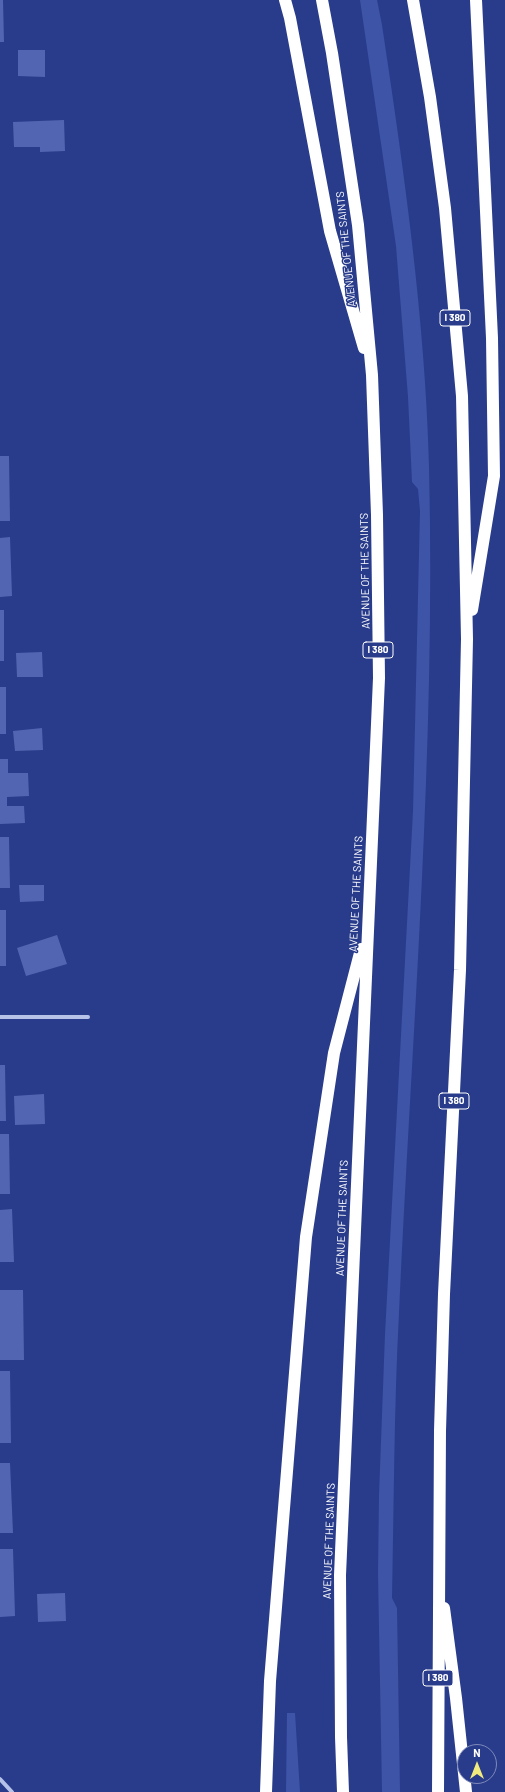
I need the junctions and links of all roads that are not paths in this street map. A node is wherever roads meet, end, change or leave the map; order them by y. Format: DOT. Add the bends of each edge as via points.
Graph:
graph roads {
  1 [pos="286,0"];
  2 [pos="322,0"];
  3 [pos="413,0"];
  4 [pos="476,0"];
  5 [pos="372,375"];
  6 [pos="467,639"];
  7 [pos="367,924"];
  8 [pos="0,1017"];
  9 [pos="88,1017"];
  10 [pos="438,1563"];
  11 [pos="0,1779"];
  12 [pos="12,1792"];
  13 [pos="266,1792"];
  14 [pos="343,1792"];
  15 [pos="438,1792"];
  16 [pos="466,1792"];
  1 -- 5 [label="highway" via="330,231"];
  2 -- 5 [label="highway, AVENUE OF THE SAINTS / I 380" via="358,225"];
  3 -- 6 [label="highway, I 380" via="430,97 445,208 460,380"];
  4 -- 6 [label="highway" via="492,338 494,476"];
  5 -- 7 [label="highway, AVENUE OF THE SAINTS / I 380" via="377,515 378,678"];
  6 -- 10 [label="highway, I 380" via="460,970 444,1294"];
  7 -- 13 [label="highway" via="334,1053 306,1237 270,1681"];
  7 -- 14 [label="highway, AVENUE OF THE SAINTS / I 380" via="340,1575"];
  8 -- 9 [label="street"];
  10 -- 15 [label="highway, I 380"];
  10 -- 16 [label="highway"];
  11 -- 12 [label="street"];
}
